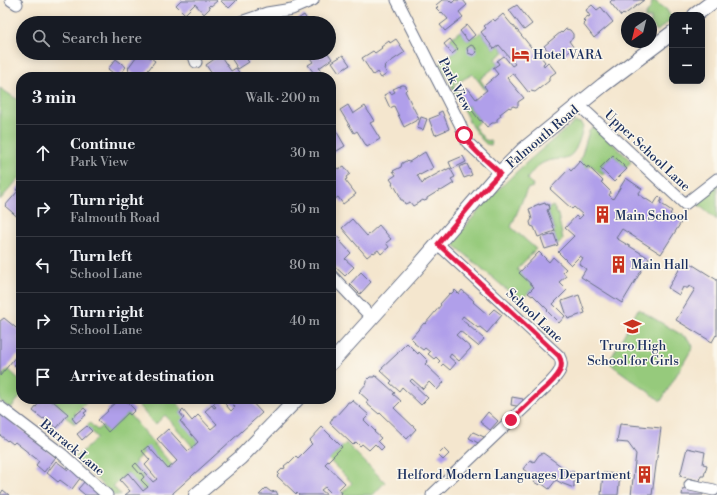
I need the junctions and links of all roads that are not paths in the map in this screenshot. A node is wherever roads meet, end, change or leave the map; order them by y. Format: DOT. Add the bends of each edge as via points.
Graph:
graph roads {
  1 [pos="314,0"];
  2 [pos="397,0"];
  3 [pos="715,0"];
  4 [pos="699,12"];
  5 [pos="256,16"];
  6 [pos="669,35"];
  7 [pos="579,105"];
  8 [pos="500,173"];
  9 [pos="717,179"];
  10 [pos="438,244"];
  11 [pos="336,280"];
  12 [pos="372,318"];
  13 [pos="336,358"];
  14 [pos="292,404"];
  15 [pos="0,407"];
  16 [pos="690,485"];
  17 [pos="714,489"];
  18 [pos="107,495"];
  19 [pos="196,495"];
  20 [pos="432,495"];
  1 -- 5 [label="street" via="292,9"];
  2 -- 8 [label="street, Park View" via="467,142"];
  3 -- 4 [label="street"];
  6 -- 7 [label="street, Falmouth Road"];
  7 -- 8 [label="street, Falmouth Road" via="523,150"];
  7 -- 9 [label="street, Upper School Lane" via="685,204"];
  8 -- 10 [label="street, Falmouth Road"];
  10 -- 12 [label="street, Falmouth Road"];
  10 -- 20 [label="street, School Lane" via="559,356 562,365 558,375"];
  11 -- 12 [label="street"];
  12 -- 13 [label="street, Falmouth Road"];
  14 -- 19 [label="street" via="240,458"];
  15 -- 18 [label="street, Barrack Lane" via="64,455"];
  16 -- 17 [label="street"];
}
